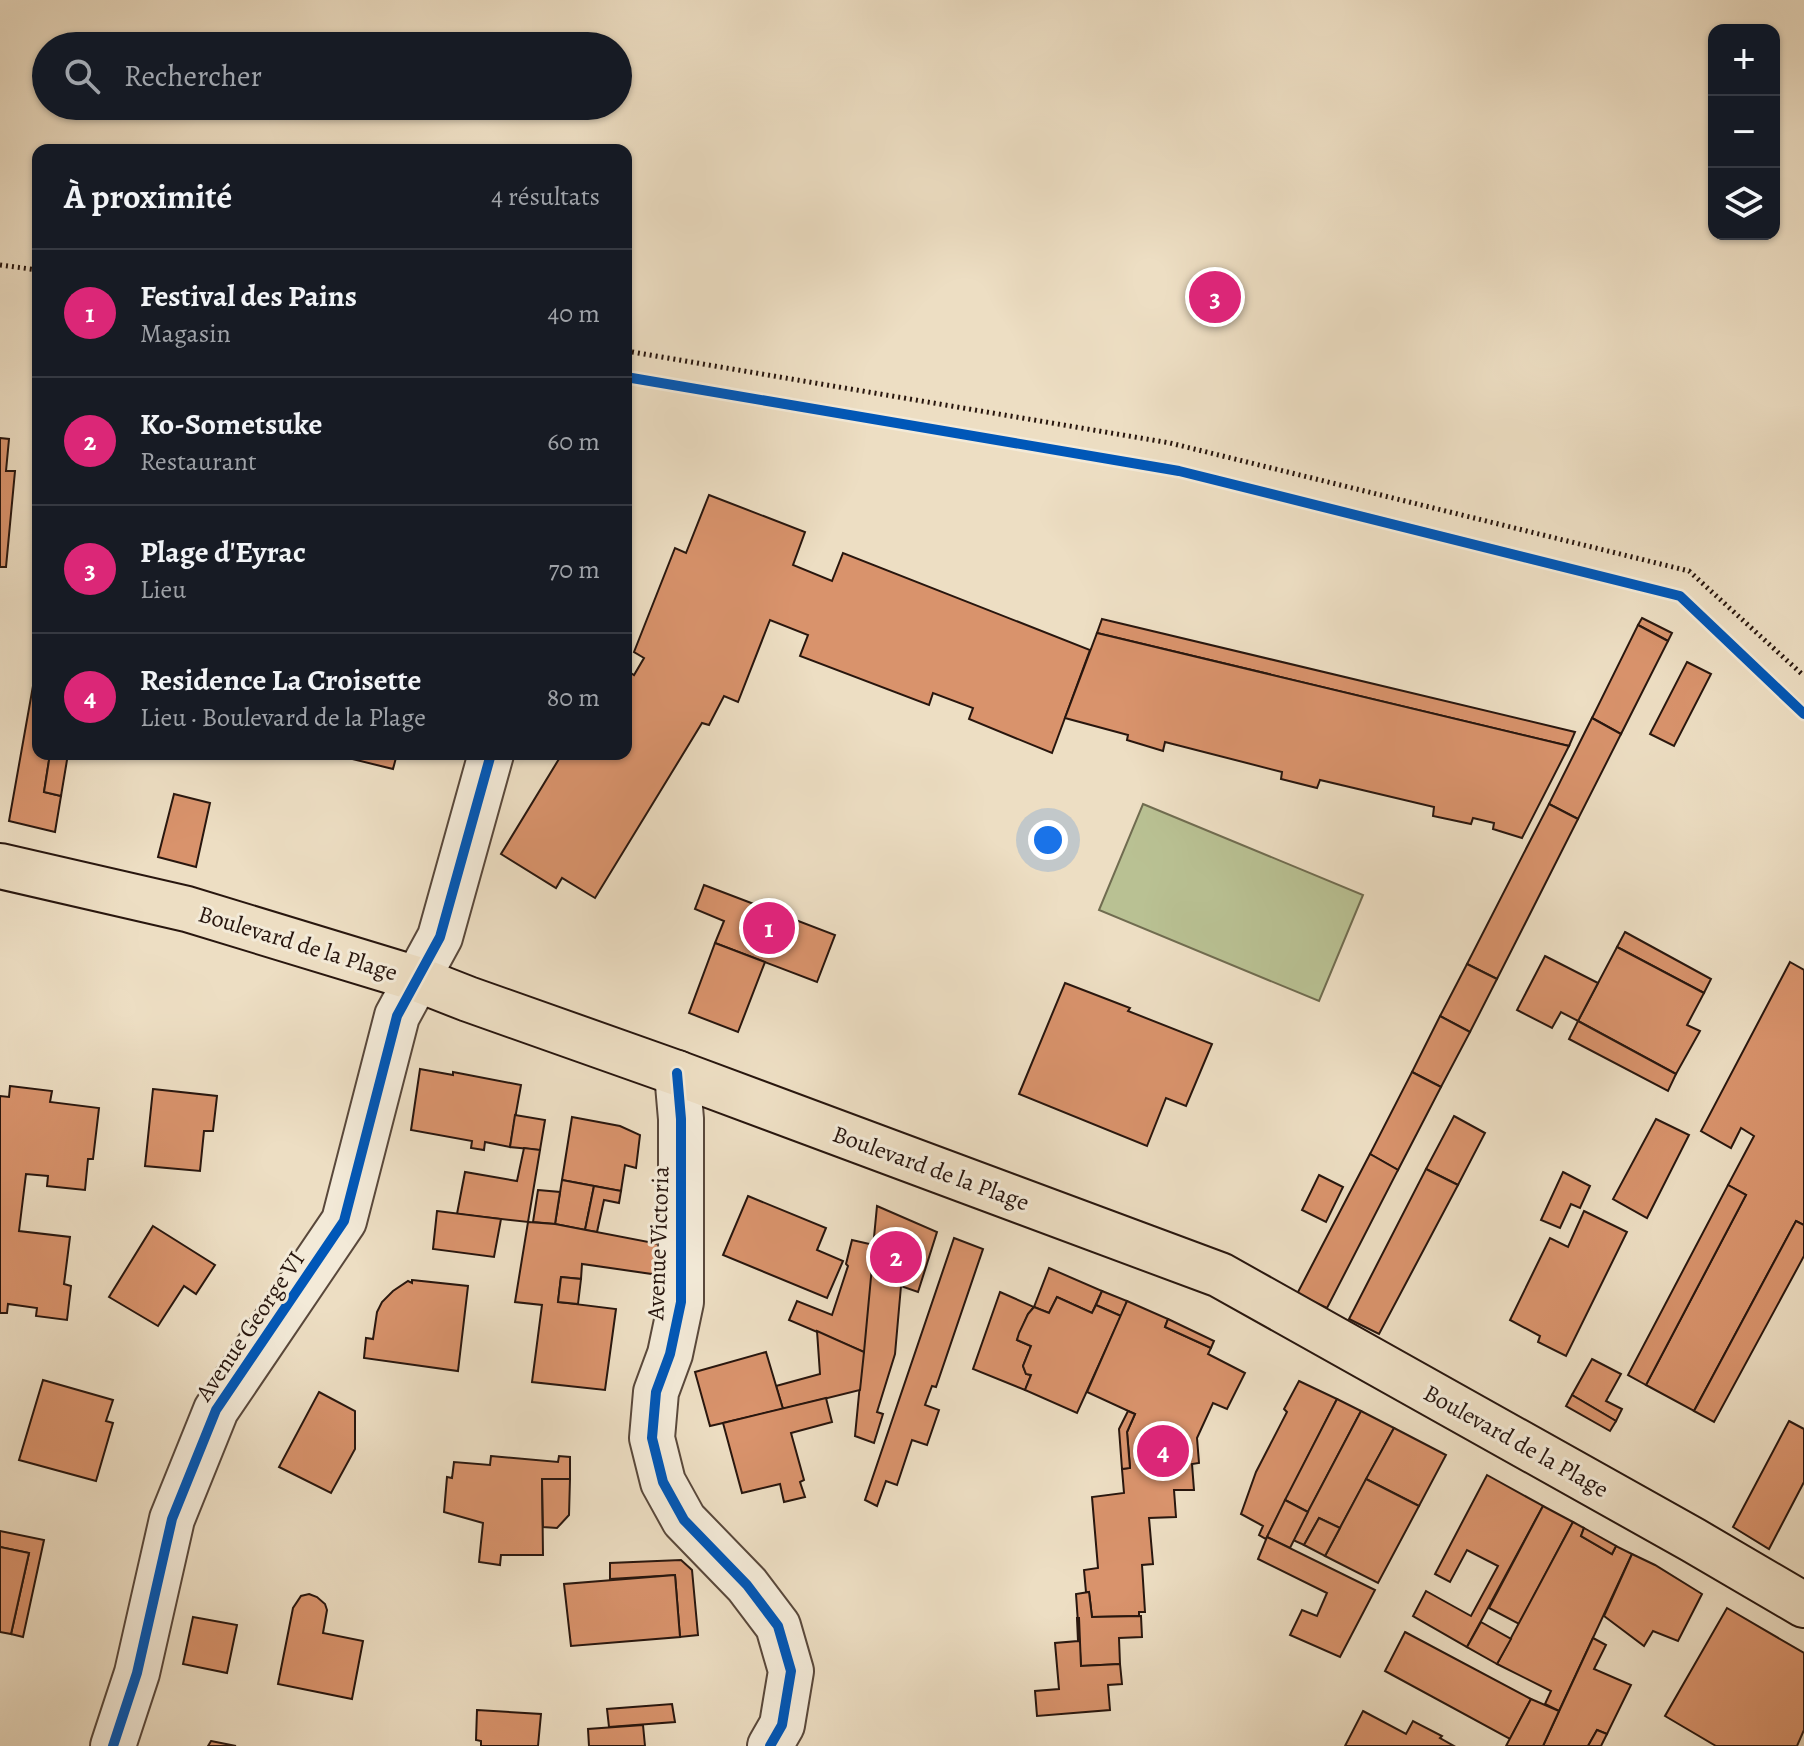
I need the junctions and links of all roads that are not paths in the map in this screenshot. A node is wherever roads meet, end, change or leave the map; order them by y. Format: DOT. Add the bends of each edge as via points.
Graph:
graph roads {
  1 [pos="489,760"];
  2 [pos="0,866"];
  3 [pos="417,979"];
  4 [pos="677,1073"];
  5 [pos="1804,1605"];
  6 [pos="113,1746"];
  7 [pos="770,1746"];
  1 -- 3 [label="street, Avenue George VI" via="440,937"];
  2 -- 3 [label="main road, Boulevard de la Plage" via="187,909"];
  3 -- 4 [label="main road, Boulevard de la Plage"];
  3 -- 6 [label="street, Avenue George VI" via="397,1016 344,1221 216,1410 172,1519 137,1673"];
  4 -- 5 [label="main road, Boulevard de la Plage" via="1220,1275"];
  4 -- 7 [label="street, Avenue Victoria" via="681,1302 656,1392 652,1438 663,1482 684,1520 747,1585 778,1626 791,1671 782,1725"];
}
